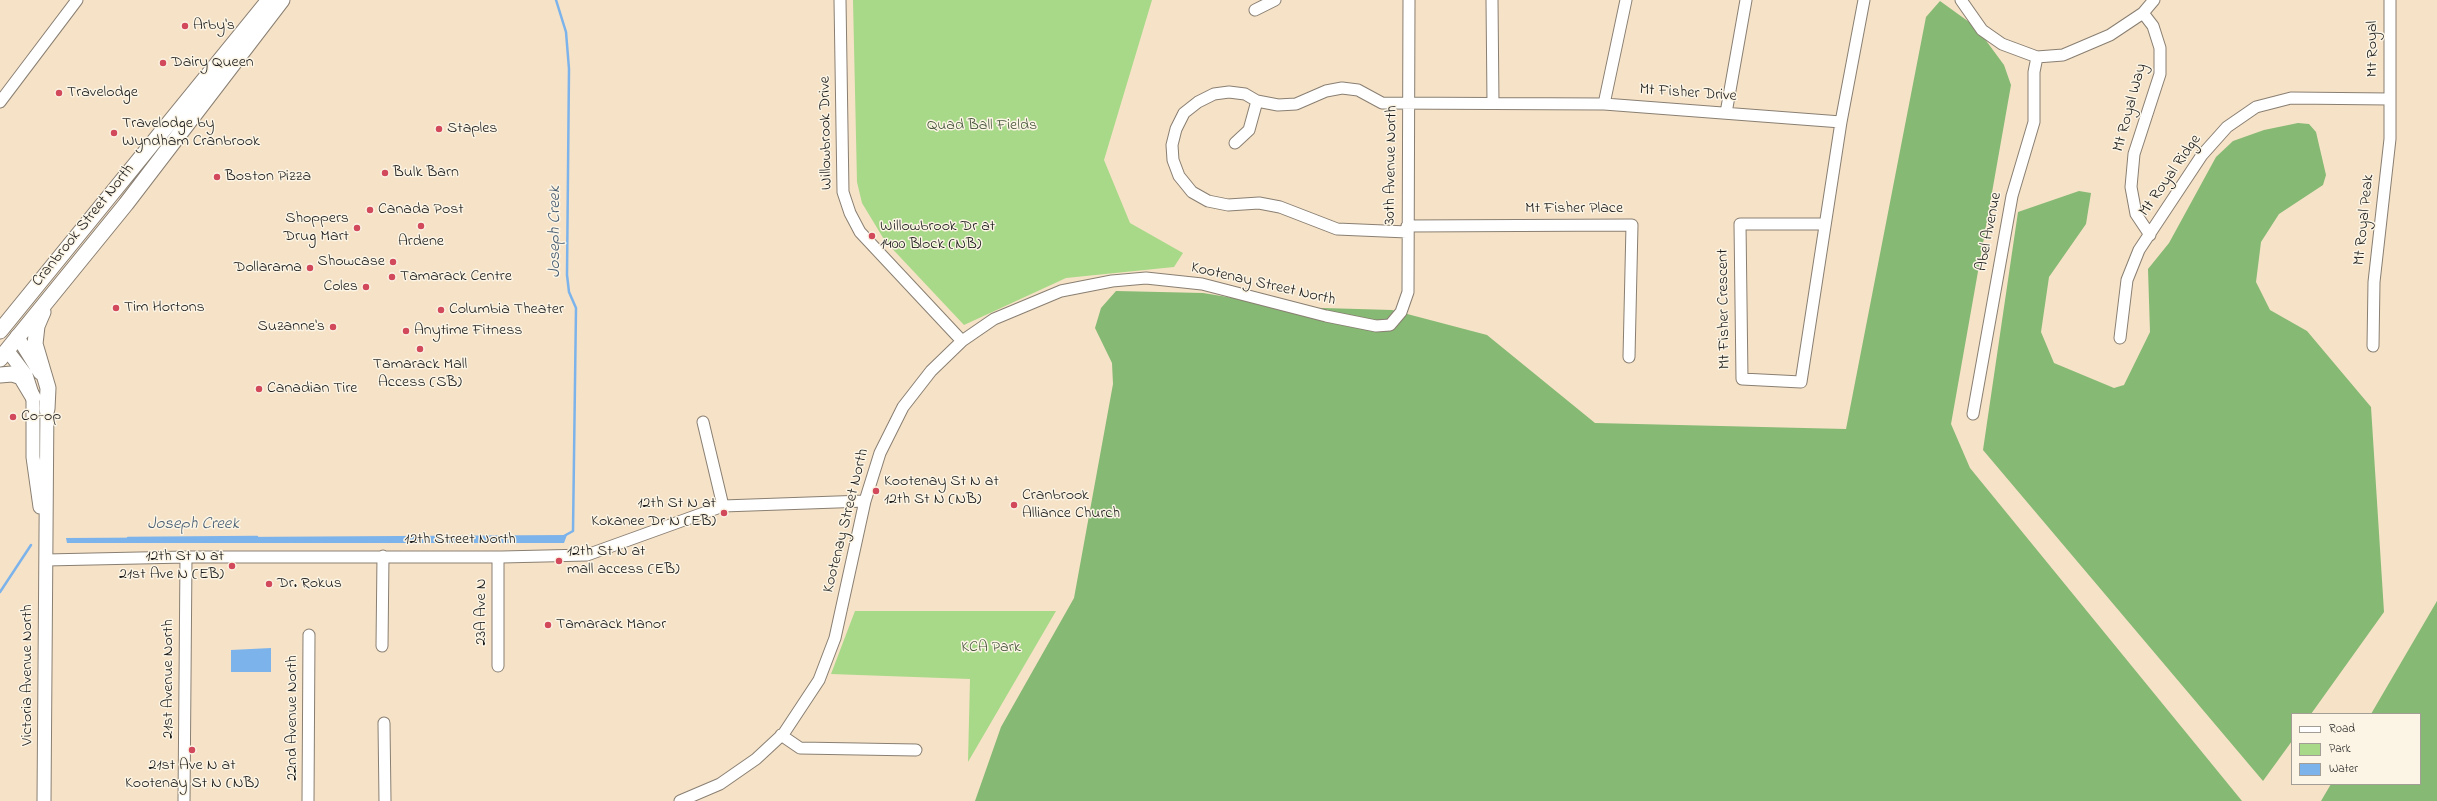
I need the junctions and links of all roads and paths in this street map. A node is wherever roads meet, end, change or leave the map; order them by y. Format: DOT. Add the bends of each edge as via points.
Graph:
graph roads {
  1 [pos="77,0"];
  2 [pos="269,0"];
  3 [pos="282,0"];
  4 [pos="840,0"];
  5 [pos="1275,0"];
  6 [pos="1409,0"];
  7 [pos="1492,0"];
  8 [pos="1626,0"];
  9 [pos="1746,0"];
  10 [pos="1864,0"];
  11 [pos="1961,0"];
  12 [pos="2154,0"];
  13 [pos="2390,0"];
  14 [pos="1255,10"];
  15 [pos="2143,14"];
  16 [pos="2037,57"];
  17 [pos="2389,99"];
  18 [pos="1257,101"];
  19 [pos="0,102"];
  20 [pos="1408,103"];
  21 [pos="1493,103"];
  22 [pos="1604,104"];
  23 [pos="1726,113"];
  24 [pos="1841,122"];
  25 [pos="1235,143"];
  26 [pos="1825,224"];
  27 [pos="1407,229"];
  28 [pos="2150,234"];
  29 [pos="54,291"];
  30 [pos="2,324"];
  31 [pos="1390,325"];
  32 [pos="17,336"];
  33 [pos="2120,338"];
  34 [pos="962,341"];
  35 [pos="2373,346"];
  36 [pos="2,350"];
  37 [pos="1629,357"];
  38 [pos="0,375"];
  39 [pos="33,397"];
  40 [pos="48,409"];
  41 [pos="1973,414"];
  42 [pos="702,422"];
  43 [pos="865,501"];
  44 [pos="723,506"];
  45 [pos="46,555"];
  46 [pos="382,556"];
  47 [pos="186,557"];
  48 [pos="498,557"];
  49 [pos="309,635"];
  50 [pos="382,646"];
  51 [pos="498,666"];
  52 [pos="384,724"];
  53 [pos="781,735"];
  54 [pos="916,750"];
  55 [pos="684,800"];
  56 [pos="44,801"];
  57 [pos="184,801"];
  58 [pos="308,801"];
  59 [pos="385,801"];
  1 -- 19 [label="street"];
  2 -- 30 [label="highway, Cranbrook Street North"];
  3 -- 29 [label="highway, Cranbrook Street North" via="126,204"];
  4 -- 34 [label="street, Willowbrook Drive" via="843,192 850,213 860,232"];
  5 -- 14 [label="street"];
  6 -- 20 [label="street, 30th Avenue North"];
  7 -- 21 [label="street"];
  8 -- 22 [label="street"];
  9 -- 23 [label="street"];
  10 -- 24 [label="street"];
  11 -- 16 [label="street" via="1982,30 2002,44"];
  12 -- 15 [label="street"];
  13 -- 17 [label="street, Mt Royal"];
  15 -- 16 [label="street" via="2110,35 2062,55"];
  15 -- 28 [label="street, Mt Royal Way" via="2153,26 2160,48 2160,74 2134,154 2131,187 2136,214"];
  16 -- 41 [label="street, Abel Avenue" via="2034,72 2034,122 2012,196"];
  17 -- 28 [label="street, Mt Royal Ridge" via="2291,98 2256,108 2227,127 2202,155"];
  17 -- 35 [label="street, Mt Royal Peak" via="2390,139 2374,282"];
  18 -- 20 [label="street, Mt Fisher Drive" via="1278,105 1296,104 1326,91 1342,88 1358,90 1382,102"];
  18 -- 25 [label="street" via="1249,130"];
  18 -- 27 [label="street, Mt Fisher Drive" via="1245,94 1214,94 1184,113 1172,145 1173,160 1179,176 1192,192 1208,202 1228,205 1258,203 1280,207 1337,229"];
  20 -- 21 [label="street, Mt Fisher Drive"];
  20 -- 27 [label="street, 30th Avenue North"];
  21 -- 22 [label="street, Mt Fisher Drive"];
  22 -- 23 [label="street, Mt Fisher Drive"];
  23 -- 24 [label="street, Mt Fisher Drive"];
  24 -- 26 [label="street, Mt Fisher Crescent"];
  26 -- 26 [label="street, Mt Fisher Crescent" via="1740,224 1742,379 1801,382"];
  27 -- 31 [label="street, 30th Avenue North" via="1408,292 1401,312"];
  27 -- 37 [label="street, Mt Fisher Place" via="1632,225"];
  28 -- 33 [label="street, Mt Royal Ridge" via="2138,250 2127,280"];
  29 -- 32 [label="highway, Cranbrook Street North"];
  29 -- 40 [label="highway" via="35,335 37,354 48,388"];
  30 -- 32 [label="street, Victoria Avenue North"];
  31 -- 34 [label="street, Kootenay Street North" via="1376,326 1326,316 1202,284 1146,278 1112,281 1061,291 994,319"];
  32 -- 36 [label="highway, Cranbrook Street North"];
  32 -- 40 [label="main road, Victoria Avenue North" via="36,365 45,386"];
  34 -- 43 [label="street, Kootenay Street North" via="932,371 903,407 880,453"];
  36 -- 39 [label="main road, Victoria Avenue North" via="26,375"];
  38 -- 39 [label="highway" via="12,374 21,377"];
  39 -- 45 [label="main road, Victoria Avenue North" via="33,457"];
  40 -- 45 [label="main road, Victoria Avenue North"];
  42 -- 44 [label="street"];
  43 -- 44 [label="street, 12th Street North"];
  43 -- 53 [label="street, Kootenay Street North" via="835,638 819,680"];
  44 -- 48 [label="street, 12th Street North" via="588,555"];
  45 -- 47 [label="street, 12th Street North"];
  45 -- 56 [label="main road, Victoria Avenue North"];
  46 -- 47 [label="street, 12th Street North"];
  46 -- 48 [label="street, 12th Street North"];
  46 -- 50 [label="street"];
  47 -- 57 [label="street, 21st Avenue North"];
  48 -- 51 [label="street, 23A Ave N"];
  49 -- 58 [label="street, 22nd Avenue North"];
  52 -- 59 [label="street"];
  53 -- 54 [label="street" via="800,748"];
  53 -- 55 [label="street, Kootenay Street North" via="756,759 720,784"];
}
